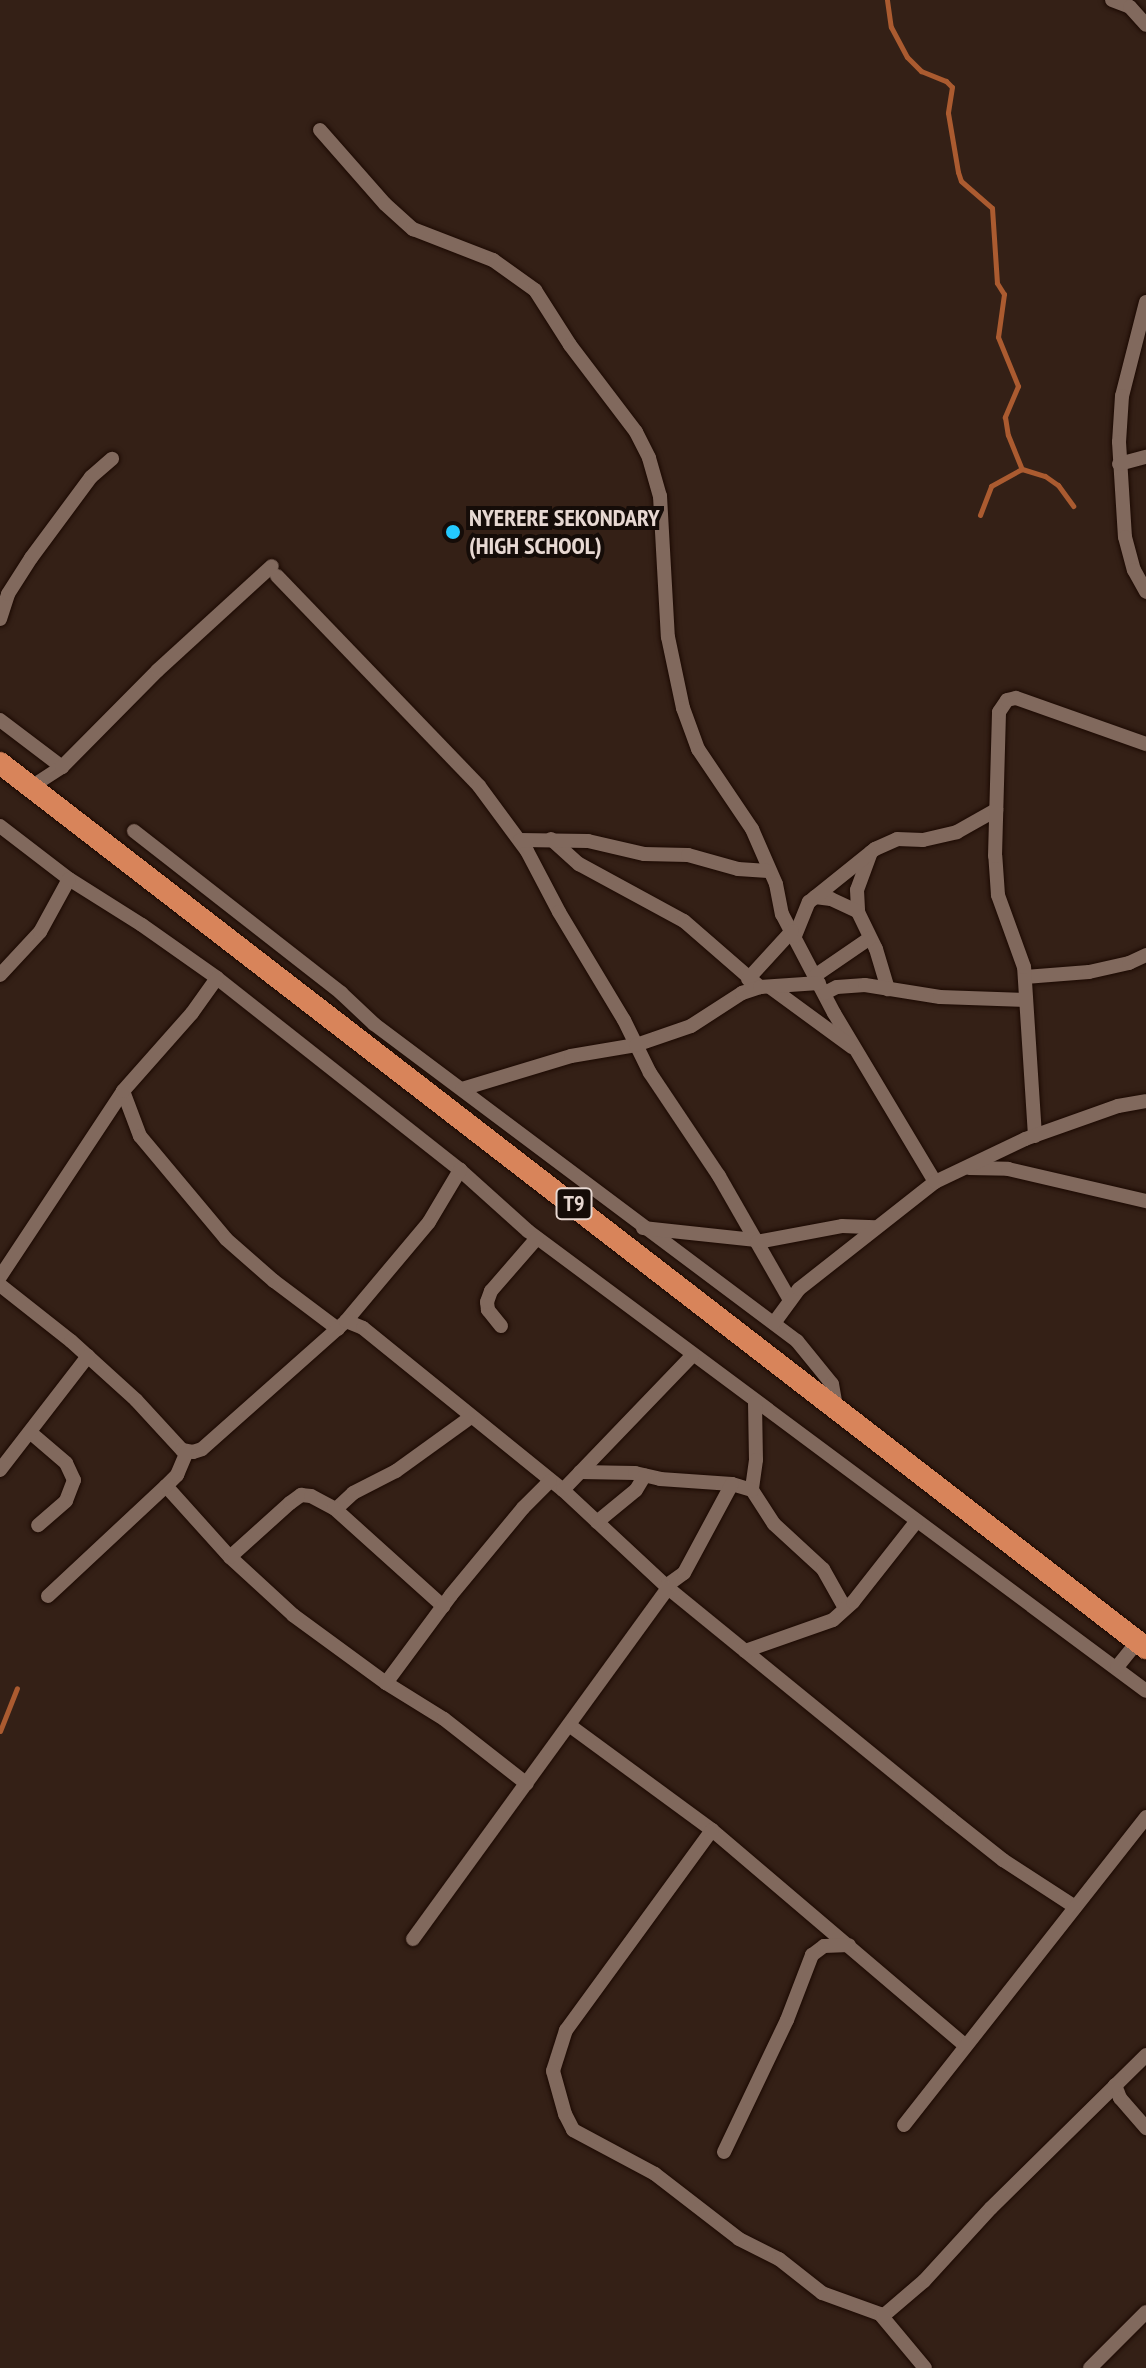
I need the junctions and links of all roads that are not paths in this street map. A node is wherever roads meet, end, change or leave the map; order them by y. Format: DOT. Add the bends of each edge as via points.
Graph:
graph roads {
  1 [pos="1112,0"];
  2 [pos="1146,0"];
  3 [pos="1135,12"];
  4 [pos="1146,25"];
  5 [pos="320,130"];
  6 [pos="1146,302"];
  7 [pos="1146,457"];
  8 [pos="112,459"];
  9 [pos="1119,464"];
  10 [pos="1146,592"];
  11 [pos="0,619"];
  12 [pos="0,720"];
  13 [pos="1146,744"];
  14 [pos="0,763"];
  15 [pos="62,767"];
  16 [pos="31,787"];
  17 [pos="996,810"];
  18 [pos="0,826"];
  19 [pos="134,831"];
  20 [pos="551,839"];
  21 [pos="520,840"];
  22 [pos="871,852"];
  23 [pos="768,871"];
  24 [pos="69,879"];
  25 [pos="815,897"];
  26 [pos="857,911"];
  27 [pos="794,934"];
  28 [pos="870,938"];
  29 [pos="1146,955"];
  30 [pos="0,975"];
  31 [pos="1025,977"];
  32 [pos="217,978"];
  33 [pos="759,984"];
  34 [pos="820,984"];
  35 [pos="888,989"];
  36 [pos="1026,1000"];
  37 [pos="636,1045"];
  38 [pos="856,1050"];
  39 [pos="462,1089"];
  40 [pos="123,1091"];
  41 [pos="1146,1101"];
  42 [pos="1035,1136"];
  43 [pos="964,1168"];
  44 [pos="460,1170"];
  45 [pos="935,1182"];
  46 [pos="1146,1201"];
  47 [pos="875,1227"];
  48 [pos="643,1228"];
  49 [pos="537,1238"];
  50 [pos="756,1241"];
  51 [pos="0,1277"];
  52 [pos="0,1285"];
  53 [pos="790,1300"];
  54 [pos="774,1323"];
  55 [pos="342,1325"];
  56 [pos="501,1326"];
  57 [pos="88,1356"];
  58 [pos="692,1356"];
  59 [pos="755,1403"];
  60 [pos="836,1407"];
  61 [pos="471,1417"];
  62 [pos="31,1433"];
  63 [pos="187,1452"];
  64 [pos="0,1470"];
  65 [pos="580,1472"];
  66 [pos="645,1475"];
  67 [pos="732,1484"];
  68 [pos="166,1486"];
  69 [pos="556,1486"];
  70 [pos="752,1490"];
  71 [pos="336,1509"];
  72 [pos="597,1522"];
  73 [pos="916,1522"];
  74 [pos="38,1525"];
  75 [pos="230,1557"];
  76 [pos="667,1587"];
  77 [pos="48,1596"];
  78 [pos="443,1606"];
  79 [pos="845,1608"];
  80 [pos="1142,1645"];
  81 [pos="745,1651"];
  82 [pos="1117,1667"];
  83 [pos="386,1683"];
  84 [pos="1146,1691"];
  85 [pos="569,1725"];
  86 [pos="527,1784"];
  87 [pos="1146,1817"];
  88 [pos="712,1830"];
  89 [pos="1075,1907"];
  90 [pos="413,1939"];
  91 [pos="849,1945"];
  92 [pos="966,2046"];
  93 [pos="1146,2055"];
  94 [pos="1115,2085"];
  95 [pos="904,2125"];
  96 [pos="1146,2128"];
  97 [pos="724,2152"];
  98 [pos="1146,2312"];
  99 [pos="883,2316"];
  100 [pos="925,2368"];
  101 [pos="1090,2368"];
  1 -- 3 [label="street"];
  2 -- 3 [label="street"];
  3 -- 4 [label="street"];
  5 -- 23 [label="street" via="413,229 493,260 535,290 636,432 660,496 668,637 683,708 698,749 752,829"];
  6 -- 9 [label="street" via="1122,396"];
  7 -- 9 [label="street"];
  8 -- 11 [label="street" via="91,477 31,558 8,594"];
  9 -- 10 [label="street" via="1125,537"];
  12 -- 15 [label="street"];
  13 -- 17 [label="street" via="1031,702 1007,700 999,712"];
  14 -- 16 [label="highway, T9"];
  15 -- 16 [label="street"];
  15 -- 21 [label="street" via="158,670 274,571 479,786"];
  16 -- 60 [label="highway, T9"];
  17 -- 22 [label="street" via="957,832 923,840 897,839"];
  17 -- 31 [label="street" via="998,895"];
  18 -- 24 [label="street"];
  19 -- 39 [label="street"];
  20 -- 21 [label="street"];
  20 -- 23 [label="street" via="644,854 688,855"];
  20 -- 33 [label="street" via="579,864 684,921"];
  21 -- 37 [label="street"];
  22 -- 25 [label="street"];
  22 -- 26 [label="street" via="857,890"];
  23 -- 27 [label="street"];
  24 -- 30 [label="street" via="40,932"];
  24 -- 32 [label="street"];
  25 -- 26 [label="street"];
  25 -- 27 [label="street"];
  26 -- 28 [label="street"];
  27 -- 33 [label="street"];
  27 -- 34 [label="street"];
  28 -- 34 [label="street"];
  28 -- 35 [label="street"];
  29 -- 31 [label="street" via="1089,972"];
  31 -- 36 [label="street"];
  32 -- 40 [label="street"];
  32 -- 44 [label="street"];
  33 -- 34 [label="street"];
  33 -- 37 [label="street" via="691,1026"];
  33 -- 38 [label="street"];
  34 -- 35 [label="street"];
  34 -- 38 [label="street"];
  35 -- 36 [label="street"];
  36 -- 42 [label="street"];
  37 -- 39 [label="street" via="571,1056"];
  37 -- 50 [label="street"];
  38 -- 45 [label="street"];
  39 -- 48 [label="street"];
  40 -- 51 [label="street"];
  40 -- 55 [label="street" via="140,1136 226,1239 274,1281"];
  41 -- 42 [label="street"];
  42 -- 43 [label="street"];
  43 -- 45 [label="street"];
  43 -- 46 [label="street" via="1008,1169"];
  44 -- 49 [label="street"];
  44 -- 55 [label="street" via="429,1222"];
  45 -- 47 [label="street"];
  47 -- 50 [label="street" via="842,1226"];
  47 -- 53 [label="street"];
  48 -- 50 [label="street"];
  48 -- 54 [label="street"];
  49 -- 56 [label="street" via="491,1291 488,1310"];
  49 -- 58 [label="street"];
  50 -- 53 [label="street"];
  52 -- 57 [label="street"];
  53 -- 54 [label="street"];
  54 -- 60 [label="street" via="820,1365 832,1384"];
  55 -- 61 [label="street" via="363,1328"];
  55 -- 63 [label="street" via="202,1449"];
  57 -- 62 [label="street"];
  57 -- 63 [label="street"];
  58 -- 59 [label="street"];
  58 -- 65 [label="street"];
  59 -- 70 [label="street"];
  59 -- 73 [label="street"];
  60 -- 80 [label="highway, T9"];
  61 -- 69 [label="street"];
  61 -- 71 [label="street"];
  62 -- 64 [label="street"];
  62 -- 74 [label="street" via="66,1463 74,1480 66,1501"];
  63 -- 68 [label="street"];
  65 -- 66 [label="street"];
  65 -- 69 [label="street"];
  66 -- 67 [label="street"];
  66 -- 72 [label="street" via="636,1490"];
  67 -- 70 [label="street"];
  67 -- 76 [label="street" via="684,1573"];
  68 -- 75 [label="street"];
  68 -- 77 [label="street"];
  69 -- 72 [label="street"];
  69 -- 78 [label="street" via="523,1508"];
  70 -- 79 [label="street" via="774,1524 823,1569"];
  71 -- 75 [label="street" via="320,1498 301,1495"];
  71 -- 78 [label="street"];
  72 -- 76 [label="street"];
  73 -- 79 [label="street"];
  73 -- 82 [label="street"];
  75 -- 83 [label="street" via="293,1615"];
  76 -- 81 [label="street"];
  76 -- 85 [label="street"];
  78 -- 83 [label="street"];
  79 -- 81 [label="street" via="833,1620"];
  80 -- 82 [label="street"];
  81 -- 89 [label="street" via="1003,1860"];
  82 -- 84 [label="street"];
  83 -- 86 [label="street" via="444,1719"];
  85 -- 86 [label="street"];
  85 -- 88 [label="street"];
  86 -- 90 [label="street"];
  87 -- 89 [label="street"];
  88 -- 91 [label="street"];
  88 -- 99 [label="street" via="566,2030 553,2071 565,2114 573,2130 655,2174 739,2239 779,2259 822,2293"];
  89 -- 92 [label="street"];
  91 -- 92 [label="street"];
  91 -- 97 [label="street" via="824,1946 812,1955"];
  92 -- 95 [label="street"];
  93 -- 94 [label="street"];
  94 -- 96 [label="street"];
  94 -- 99 [label="street" via="924,2281"];
  98 -- 101 [label="street"];
  99 -- 100 [label="street"];
}
